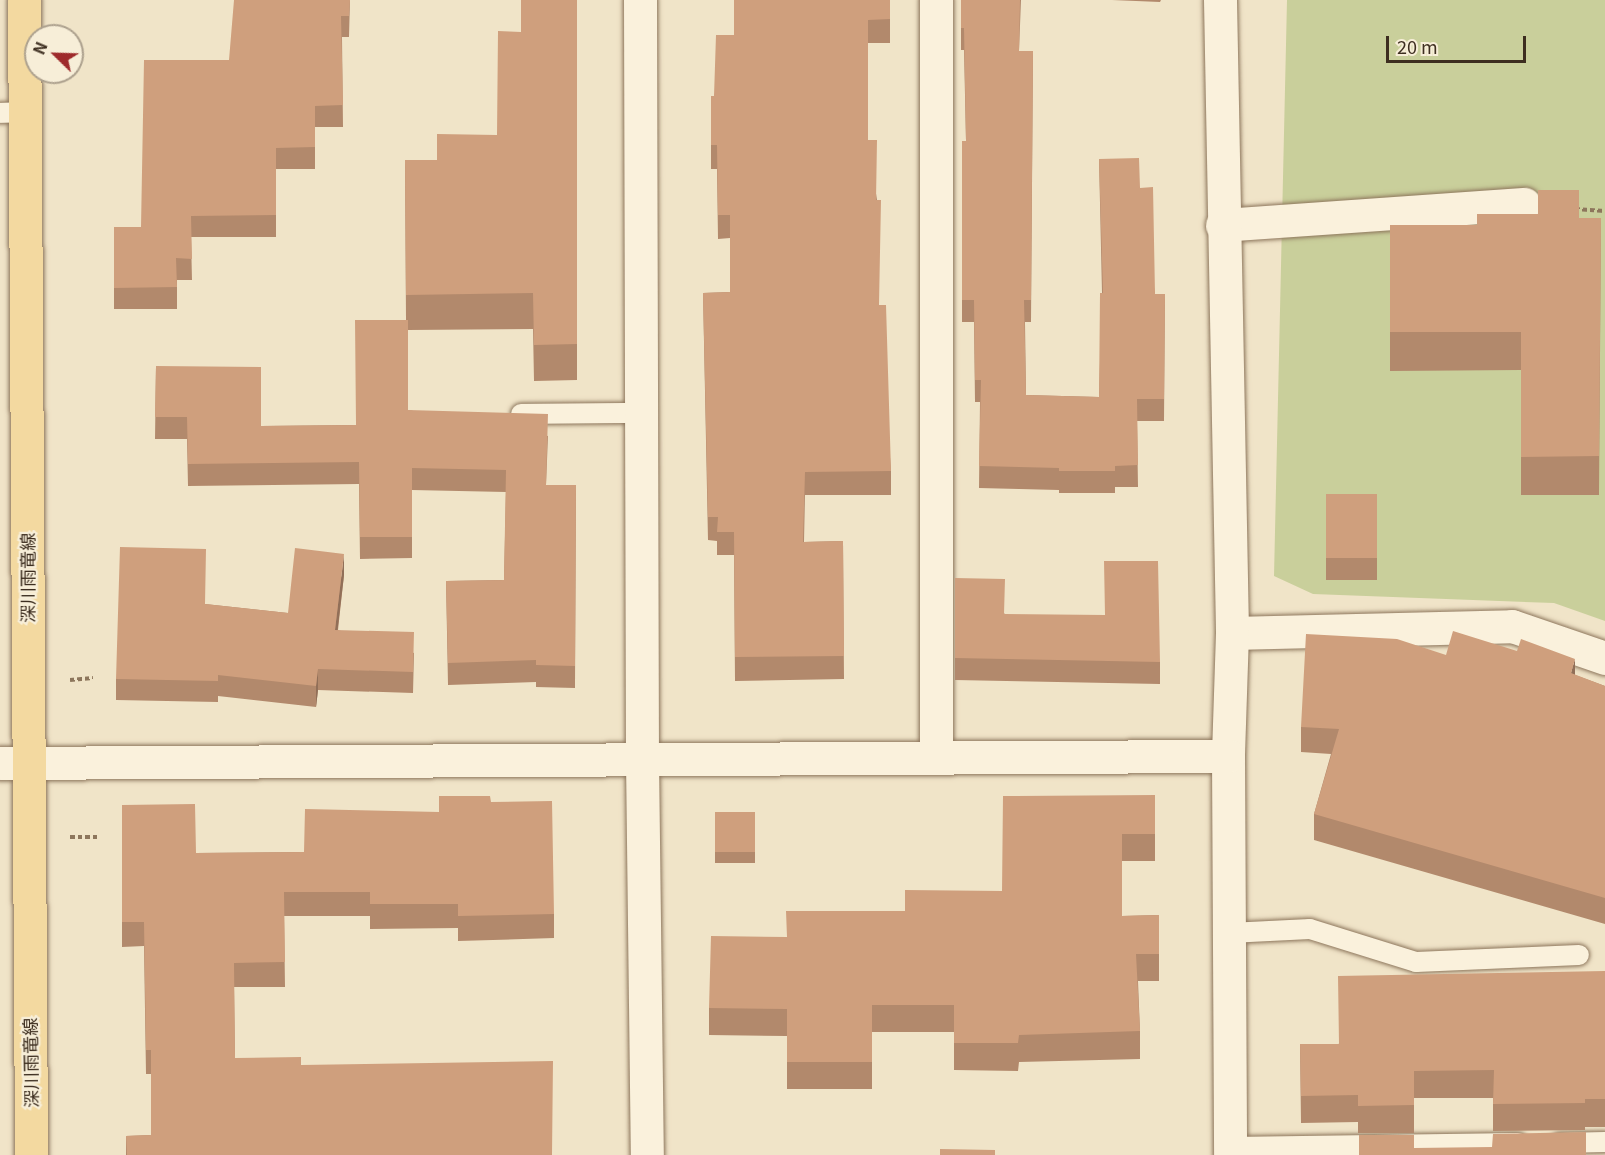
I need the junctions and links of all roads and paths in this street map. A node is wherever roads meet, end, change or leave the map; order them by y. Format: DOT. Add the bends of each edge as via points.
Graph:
graph roads {
  1 [pos="24,0"];
  2 [pos="640,0"];
  3 [pos="936,0"];
  4 [pos="1220,0"];
  5 [pos="12,112"];
  6 [pos="1524,204"];
  7 [pos="1222,225"];
  8 [pos="642,413"];
  9 [pos="499,415"];
  10 [pos="1232,633"];
  11 [pos="1605,658"];
  12 [pos="1228,756"];
  13 [pos="936,757"];
  14 [pos="642,759"];
  15 [pos="14,762"];
  16 [pos="1229,933"];
  17 [pos="1579,955"];
  18 [pos="1605,1142"];
  19 [pos="1230,1151"];
  20 [pos="31,1155"];
  21 [pos="647,1155"];
  1 -- 5 [label="main road, 深川雨竜線"];
  2 -- 8 [label="street"];
  3 -- 13 [label="street"];
  4 -- 7 [label="street"];
  5 -- 15 [label="main road, 深川雨竜線"];
  6 -- 7 [label="street"];
  7 -- 10 [label="street"];
  8 -- 9 [label="lane"];
  8 -- 14 [label="street"];
  10 -- 11 [label="street" via="1512,626"];
  10 -- 12 [label="street"];
  12 -- 13 [label="street"];
  12 -- 16 [label="street"];
  13 -- 14 [label="street"];
  14 -- 15 [label="street"];
  14 -- 21 [label="street"];
  15 -- 20 [label="main road, 深川雨竜線"];
  16 -- 17 [label="lane" via="1310,929 1416,962"];
  16 -- 19 [label="street"];
  18 -- 19 [label="lane"];
}
